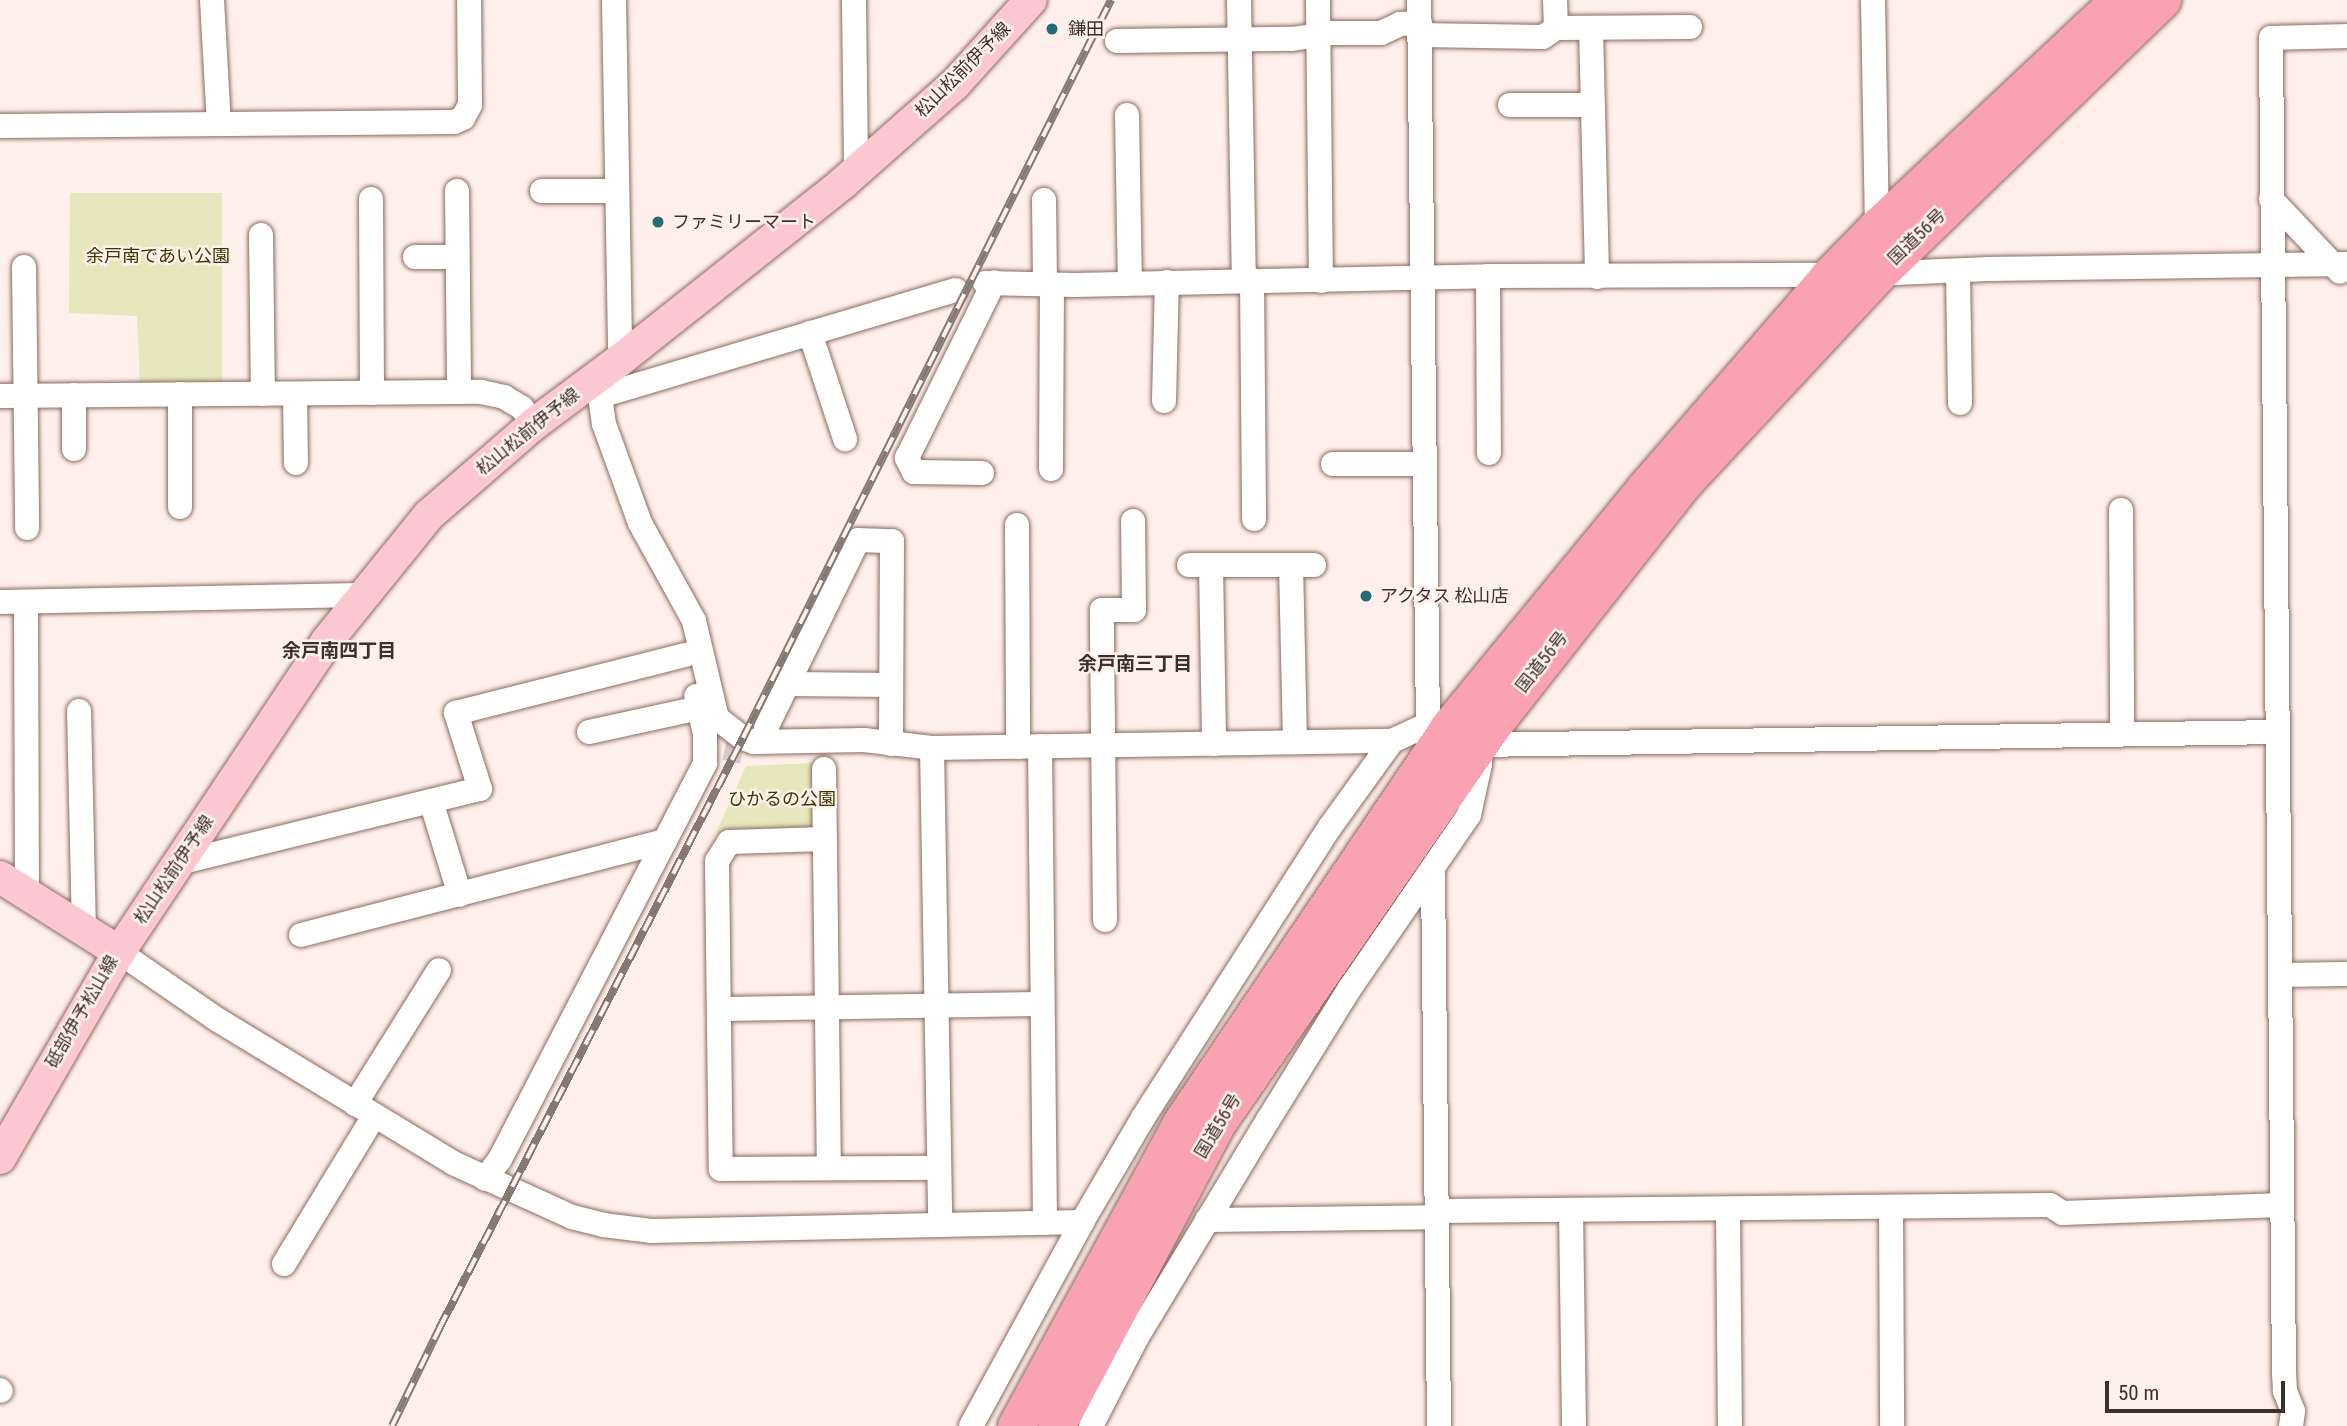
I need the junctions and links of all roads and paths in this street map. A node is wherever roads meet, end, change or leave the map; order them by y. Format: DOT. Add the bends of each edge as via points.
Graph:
graph roads {
  1 [pos="212,0"];
  2 [pos="469,0"];
  3 [pos="614,0"];
  4 [pos="854,0"];
  5 [pos="1031,0"];
  6 [pos="1239,0"];
  7 [pos="1318,0"];
  8 [pos="1555,0"];
  9 [pos="1873,0"];
  10 [pos="2119,0"];
  11 [pos="2162,0"];
  12 [pos="1420,19"];
  13 [pos="1690,27"];
  14 [pos="1556,28"];
  15 [pos="1591,28"];
  16 [pos="1319,35"];
  17 [pos="2347,36"];
  18 [pos="1240,39"];
  19 [pos="1117,41"];
  20 [pos="1593,104"];
  21 [pos="1510,105"];
  22 [pos="1127,115"];
  23 [pos="219,124"];
  24 [pos="0,126"];
  25 [pos="856,170"];
  26 [pos="457,191"];
  27 [pos="542,191"];
  28 [pos="617,191"];
  29 [pos="2271,198"];
  30 [pos="371,199"];
  31 [pos="1044,200"];
  32 [pos="1877,226"];
  33 [pos="253,250"];
  34 [pos="415,257"];
  35 [pos="457,257"];
  36 [pos="2272,265"];
  37 [pos="24,267"];
  38 [pos="2342,270"];
  39 [pos="1958,272"];
  40 [pos="1878,274"];
  41 [pos="1488,276"];
  42 [pos="1829,276"];
  43 [pos="1597,277"];
  44 [pos="1422,278"];
  45 [pos="1248,280"];
  46 [pos="1321,281"];
  47 [pos="1167,282"];
  48 [pos="1130,283"];
  49 [pos="1049,284"];
  50 [pos="956,290"];
  51 [pos="810,333"];
  52 [pos="620,360"];
  53 [pos="595,389"];
  54 [pos="372,393"];
  55 [pos="459,393"];
  56 [pos="180,394"];
  57 [pos="263,394"];
  58 [pos="295,394"];
  59 [pos="74,395"];
  60 [pos="0,396"];
  61 [pos="26,396"];
  62 [pos="1164,401"];
  63 [pos="1960,403"];
  64 [pos="534,424"];
  65 [pos="845,439"];
  66 [pos="74,449"];
  67 [pos="1489,453"];
  68 [pos="296,463"];
  69 [pos="1333,464"];
  70 [pos="1425,464"];
  71 [pos="1051,469"];
  72 [pos="982,473"];
  73 [pos="180,507"];
  74 [pos="2121,510"];
  75 [pos="1254,519"];
  76 [pos="1133,521"];
  77 [pos="1017,525"];
  78 [pos="27,528"];
  79 [pos="651,544"];
  80 [pos="361,595"];
  81 [pos="0,602"];
  82 [pos="26,602"];
  83 [pos="685,655"];
  84 [pos="788,684"];
  85 [pos="891,685"];
  86 [pos="699,708"];
  87 [pos="79,711"];
  88 [pos="766,728"];
  89 [pos="589,732"];
  90 [pos="1451,732"];
  91 [pos="2278,732"];
  92 [pos="2122,734"];
  93 [pos="1392,741"];
  94 [pos="1295,742"];
  95 [pos="1214,744"];
  96 [pos="895,745"];
  97 [pos="1104,745"];
  98 [pos="1029,747"];
  99 [pos="932,748"];
  100 [pos="725,749"];
  101 [pos="824,769"];
  102 [pos="431,801"];
  103 [pos="825,839"];
  104 [pos="665,841"];
  105 [pos="178,863"];
  106 [pos="1433,871"];
  107 [pos="0,877"];
  108 [pos="27,894"];
  109 [pos="460,895"];
  110 [pos="1105,920"];
  111 [pos="84,930"];
  112 [pos="301,935"];
  113 [pos="119,952"];
  114 [pos="439,970"];
  115 [pos="2347,974"];
  116 [pos="2280,975"];
  117 [pos="1042,1004"];
  118 [pos="936,1005"];
  119 [pos="827,1006"];
  120 [pos="720,1009"];
  121 [pos="364,1110"];
  122 [pos="0,1158"];
  123 [pos="829,1168"];
  124 [pos="939,1168"];
  125 [pos="485,1179"];
  126 [pos="2282,1205"];
  127 [pos="1891,1207"];
  128 [pos="1728,1209"];
  129 [pos="1571,1210"];
  130 [pos="1438,1214"];
  131 [pos="1207,1220"];
  132 [pos="1082,1222"];
  133 [pos="1045,1223"];
  134 [pos="940,1225"];
  135 [pos="284,1264"];
  136 [pos="971,1426"];
  137 [pos="1016,1426"];
  138 [pos="1056,1426"];
  139 [pos="1091,1426"];
  140 [pos="1439,1426"];
  141 [pos="1574,1426"];
  142 [pos="1730,1426"];
  143 [pos="1892,1426"];
  144 [pos="2291,1426"];
  1 -- 23 [label="street"];
  2 -- 23 [label="street" via="470,104 463,118 454,122"];
  3 -- 28 [label="street"];
  4 -- 25 [label="street"];
  5 -- 25 [label="main road, 松山松前伊予線" via="955,84"];
  6 -- 18 [label="street"];
  7 -- 16 [label="street"];
  8 -- 14 [label="street"];
  9 -- 32 [label="street"];
  10 -- 32 [label="highway, 国道56号"];
  11 -- 40 [label="highway, 国道56号"];
  12 -- 14 [label="street" via="1544,37"];
  12 -- 16 [label="street" via="1381,33"];
  12 -- 44 [label="street"];
  13 -- 15 [label="street"];
  14 -- 15 [label="street"];
  15 -- 20 [label="street"];
  16 -- 18 [label="street"];
  16 -- 46 [label="street"];
  17 -- 29 [label="street" via="2271,38"];
  18 -- 19 [label="street"];
  18 -- 45 [label="street"];
  20 -- 21 [label="street"];
  20 -- 43 [label="street"];
  22 -- 48 [label="street"];
  23 -- 24 [label="street"];
  25 -- 52 [label="main road, 松山松前伊予線"];
  26 -- 35 [label="street"];
  27 -- 28 [label="street"];
  28 -- 52 [label="street"];
  29 -- 36 [label="street"];
  29 -- 38 [label="street"];
  30 -- 54 [label="street"];
  31 -- 49 [label="street"];
  32 -- 42 [label="highway, 国道56号"];
  33 -- 57 [label="street"];
  34 -- 35 [label="street"];
  35 -- 55 [label="street"];
  36 -- 38 [label="street"];
  36 -- 39 [label="street"];
  36 -- 91 [label="street"];
  37 -- 61 [label="street"];
  39 -- 40 [label="street"];
  39 -- 63 [label="street"];
  40 -- 42 [label="street"];
  40 -- 90 [label="highway, 国道56号"];
  41 -- 43 [label="street"];
  41 -- 44 [label="street"];
  41 -- 67 [label="street"];
  42 -- 43 [label="street"];
  42 -- 90 [label="highway, 国道56号" via="1645,488"];
  44 -- 46 [label="street"];
  44 -- 70 [label="street"];
  45 -- 46 [label="street"];
  45 -- 47 [label="street"];
  45 -- 75 [label="street"];
  47 -- 48 [label="street"];
  47 -- 62 [label="street"];
  48 -- 49 [label="street"];
  49 -- 71 [label="street"];
  49 -- 72 [label="street" via="989,283 907,458 914,472"];
  50 -- 51 [label="street"];
  51 -- 53 [label="street"];
  51 -- 65 [label="street"];
  52 -- 53 [label="main road, 松山松前伊予線"];
  53 -- 64 [label="main road, 松山松前伊予線"];
  53 -- 79 [label="street" via="604,425"];
  54 -- 55 [label="street"];
  54 -- 58 [label="street"];
  55 -- 64 [label="street" via="504,397 522,408"];
  56 -- 57 [label="street"];
  56 -- 59 [label="street"];
  56 -- 73 [label="street"];
  57 -- 58 [label="street"];
  58 -- 68 [label="street"];
  59 -- 61 [label="street"];
  59 -- 66 [label="street"];
  60 -- 61 [label="street"];
  61 -- 78 [label="street"];
  64 -- 80 [label="main road, 松山松前伊予線" via="429,515"];
  69 -- 70 [label="street"];
  70 -- 90 [label="street"];
  74 -- 92 [label="street"];
  76 -- 97 [label="street" via="1133,610 1102,610"];
  77 -- 98 [label="street"];
  79 -- 83 [label="street"];
  79 -- 96 [label="street" via="694,621 717,718 726,727 754,742 864,740"];
  80 -- 82 [label="street"];
  80 -- 105 [label="main road, 松山松前伊予線"];
  81 -- 82 [label="street"];
  82 -- 108 [label="street" via="15,740"];
  83 -- 86 [label="street"];
  83 -- 102 [label="street" via="456,713 480,789"];
  84 -- 85 [label="street"];
  84 -- 85 [label="street" via="859,540 892,541"];
  84 -- 88 [label="street"];
  85 -- 96 [label="street"];
  86 -- 89 [label="street"];
  86 -- 100 [label="street"];
  87 -- 111 [label="street"];
  90 -- 92 [label="street"];
  90 -- 93 [label="street"];
  90 -- 106 [label="street" via="1480,764 1469,815"];
  90 -- 137 [label="highway, 国道56号" via="1181,1123"];
  90 -- 138 [label="highway, 国道56号" via="1217,1123"];
  91 -- 92 [label="street"];
  91 -- 116 [label="street"];
  93 -- 94 [label="street"];
  93 -- 132 [label="street" via="1236,970"];
  94 -- 95 [label="street"];
  94 -- 95 [label="street" via="1303,565 1200,565"];
  95 -- 97 [label="street"];
  96 -- 99 [label="street"];
  96 -- 100 [label="street" via="882,752 756,755"];
  97 -- 98 [label="street"];
  97 -- 110 [label="street"];
  98 -- 99 [label="street"];
  98 -- 117 [label="street"];
  99 -- 118 [label="street"];
  100 -- 104 [label="street" via="705,763"];
  101 -- 103 [label="street"];
  102 -- 105 [label="street"];
  102 -- 109 [label="street"];
  103 -- 119 [label="street"];
  103 -- 120 [label="street" via="729,842 717,861"];
  104 -- 109 [label="street"];
  104 -- 125 [label="street" via="500,1159"];
  105 -- 113 [label="main road, 松山松前伊予線"];
  106 -- 130 [label="street"];
  106 -- 131 [label="street" via="1350,988"];
  107 -- 108 [label="main road, 砥部伊予松山線"];
  108 -- 111 [label="main road, 砥部伊予松山線"];
  109 -- 112 [label="street"];
  111 -- 113 [label="main road, 砥部伊予松山線"];
  113 -- 121 [label="street"];
  113 -- 122 [label="main road, 砥部伊予松山線"];
  114 -- 121 [label="street"];
  115 -- 116 [label="street"];
  116 -- 126 [label="street"];
  117 -- 118 [label="street"];
  117 -- 133 [label="street"];
  118 -- 119 [label="street"];
  118 -- 124 [label="street"];
  119 -- 120 [label="street"];
  119 -- 123 [label="street"];
  120 -- 123 [label="street" via="721,1169"];
  121 -- 125 [label="street"];
  121 -- 135 [label="street"];
  123 -- 124 [label="street"];
  124 -- 134 [label="street"];
  125 -- 134 [label="street" via="572,1217 651,1231"];
  126 -- 127 [label="street" via="2063,1213 2050,1205"];
  126 -- 144 [label="street" via="2284,1374 2293,1411"];
  127 -- 128 [label="street"];
  127 -- 143 [label="street"];
  128 -- 129 [label="street"];
  128 -- 142 [label="street"];
  129 -- 130 [label="street"];
  129 -- 141 [label="street"];
  130 -- 131 [label="street"];
  130 -- 140 [label="street"];
  131 -- 139 [label="street" via="1137,1337"];
  132 -- 133 [label="street"];
  132 -- 136 [label="street"];
  133 -- 134 [label="street"];
}
